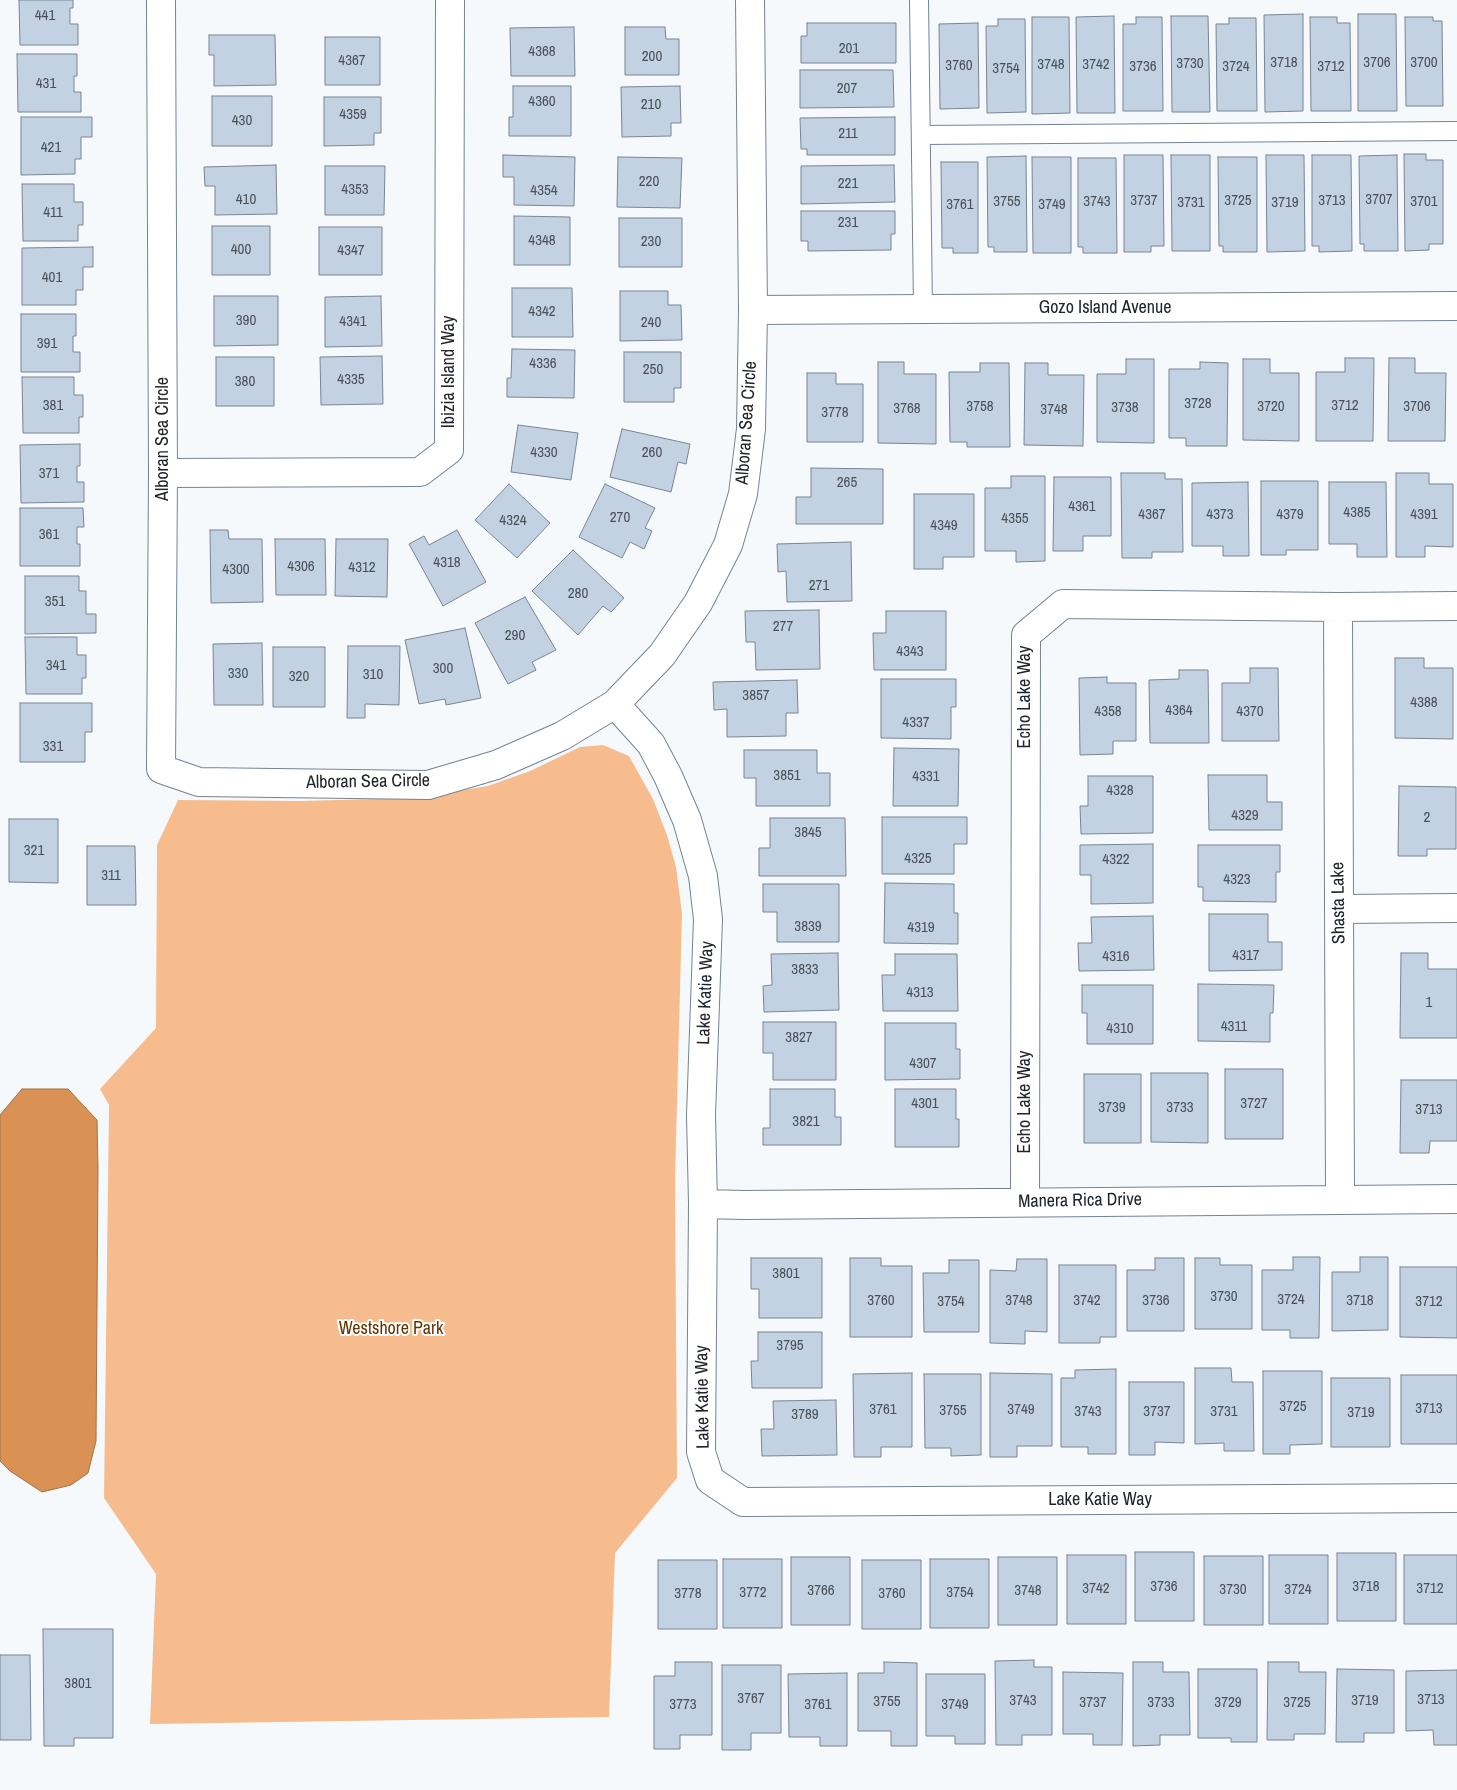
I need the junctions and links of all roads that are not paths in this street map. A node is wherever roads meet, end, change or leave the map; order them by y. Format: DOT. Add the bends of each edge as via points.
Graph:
graph roads {
  1 [pos="161,0"];
  2 [pos="450,0"];
  3 [pos="750,0"];
  4 [pos="919,0"];
  5 [pos="1457,131"];
  6 [pos="921,135"];
  7 [pos="1457,306"];
  8 [pos="923,309"];
  9 [pos="753,310"];
  10 [pos="163,473"];
  11 [pos="1338,606"];
  12 [pos="1457,606"];
  13 [pos="616,704"];
  14 [pos="1457,908"];
  15 [pos="1340,909"];
  16 [pos="1340,1199"];
  17 [pos="1457,1199"];
  18 [pos="1025,1202"];
  19 [pos="704,1204"];
  20 [pos="1457,1498"];
  1 -- 10 [label="street, Alboran Sea Circle"];
  2 -- 10 [label="street, Ibizia Island Way" via="449,450 420,472"];
  3 -- 9 [label="street, Alboran Sea Circle"];
  4 -- 6 [label="lane"];
  5 -- 6 [label="lane"];
  6 -- 8 [label="lane"];
  7 -- 8 [label="street, Gozo Island Avenue"];
  8 -- 9 [label="street, Gozo Island Avenue"];
  9 -- 13 [label="street, Alboran Sea Circle" via="751,429 743,494 728,545 698,603 662,655"];
  10 -- 13 [label="street, Alboran Sea Circle" via="161,769 199,782 428,784 496,765 562,736"];
  11 -- 12 [label="street, Echo Lake Way"];
  11 -- 15 [label="street, Shasta Lake"];
  11 -- 18 [label="street, Echo Lake Way" via="1063,604 1026,635"];
  13 -- 19 [label="street, Lake Katie Way" via="650,744 668,776 687,820 703,876 708,919 701,1115"];
  14 -- 15 [label="street"];
  15 -- 16 [label="street, Shasta Lake"];
  16 -- 17 [label="street, Manera Rica Drive"];
  16 -- 18 [label="street, Manera Rica Drive"];
  18 -- 19 [label="street, Manera Rica Drive"];
  19 -- 20 [label="street, Lake Katie Way" via="701,1452 710,1480 743,1502"];
}
